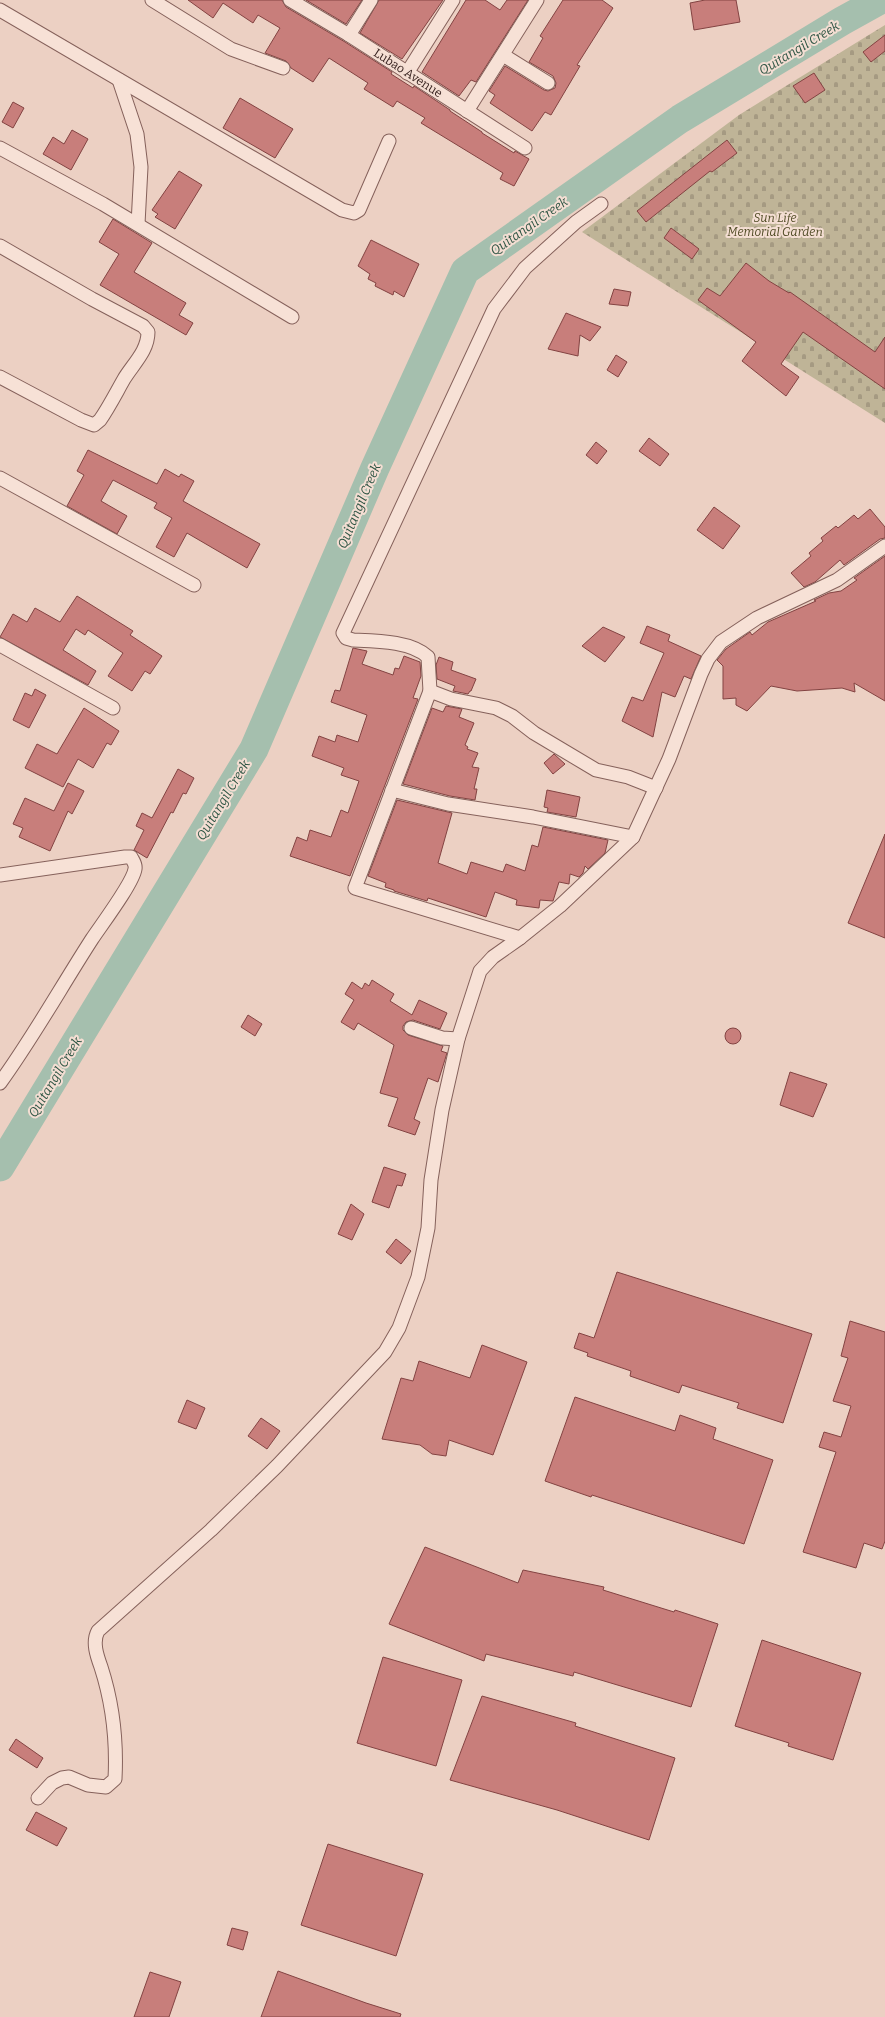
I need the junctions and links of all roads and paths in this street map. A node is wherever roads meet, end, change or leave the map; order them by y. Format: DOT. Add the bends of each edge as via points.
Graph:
graph roads {
  1 [pos="152,0"];
  2 [pos="290,0"];
  3 [pos="371,0"];
  4 [pos="454,0"];
  5 [pos="537,0"];
  6 [pos="0,10"];
  7 [pos="349,35"];
  8 [pos="503,55"];
  9 [pos="283,68"];
  10 [pos="407,73"];
  11 [pos="118,80"];
  12 [pos="548,83"];
  13 [pos="467,111"];
  14 [pos="389,141"];
  15 [pos="0,148"];
  16 [pos="525,148"];
  17 [pos="601,204"];
  18 [pos="138,224"];
  19 [pos="0,246"];
  20 [pos="292,317"];
  21 [pos="0,377"];
  22 [pos="0,478"];
  23 [pos="885,546"];
  24 [pos="194,585"];
  25 [pos="0,645"];
  26 [pos="430,691"];
  27 [pos="113,708"];
  28 [pos="656,788"];
  29 [pos="392,790"];
  30 [pos="633,838"];
  31 [pos="0,875"];
  32 [pos="520,938"];
  33 [pos="411,1028"];
  34 [pos="458,1038"];
  35 [pos="0,1083"];
  36 [pos="38,1798"];
  1 -- 9 [label="street" via="231,49"];
  2 -- 7 [label="street, Lubao Avenue"];
  3 -- 7 [label="street"];
  4 -- 10 [label="street"];
  5 -- 8 [label="street"];
  6 -- 11 [label="street"];
  7 -- 10 [label="street, Lubao Avenue"];
  8 -- 12 [label="street"];
  8 -- 13 [label="street"];
  10 -- 13 [label="street, Lubao Avenue"];
  11 -- 14 [label="street" via="274,172 342,210 354,213 363,203"];
  11 -- 18 [label="street" via="137,134 141,167"];
  13 -- 16 [label="street, Lubao Avenue"];
  15 -- 18 [label="street"];
  17 -- 26 [label="street" via="576,222 525,268 494,309 343,633 346,638 353,640 402,645 422,651 428,657"];
  18 -- 20 [label="street"];
  19 -- 21 [label="street" via="143,326 148,332 148,340 142,354 103,416 94,425"];
  22 -- 24 [label="street"];
  23 -- 28 [label="street" via="838,580 757,618 721,642 708,659 701,674"];
  25 -- 27 [label="street"];
  26 -- 28 [label="street" via="451,699 496,708 512,716 540,738 596,770 628,777"];
  26 -- 29 [label="street"];
  28 -- 30 [label="street"];
  29 -- 30 [label="street" via="448,804 533,817"];
  29 -- 32 [label="street" via="355,888"];
  30 -- 32 [label="street" via="560,906"];
  31 -- 35 [label="street" via="125,857 131,857 135,864 128,884 28,1044"];
  32 -- 34 [label="street" via="493,957 480,971"];
  33 -- 34 [label="street" via="442,1038"];
  34 -- 36 [label="street" via="442,1110 431,1180 428,1228 418,1277 399,1328 385,1352 277,1466 211,1530 98,1631 95,1636 97,1655 108,1689 116,1744 115,1779 106,1787 88,1785 69,1777 62,1778 52,1783"];
}
